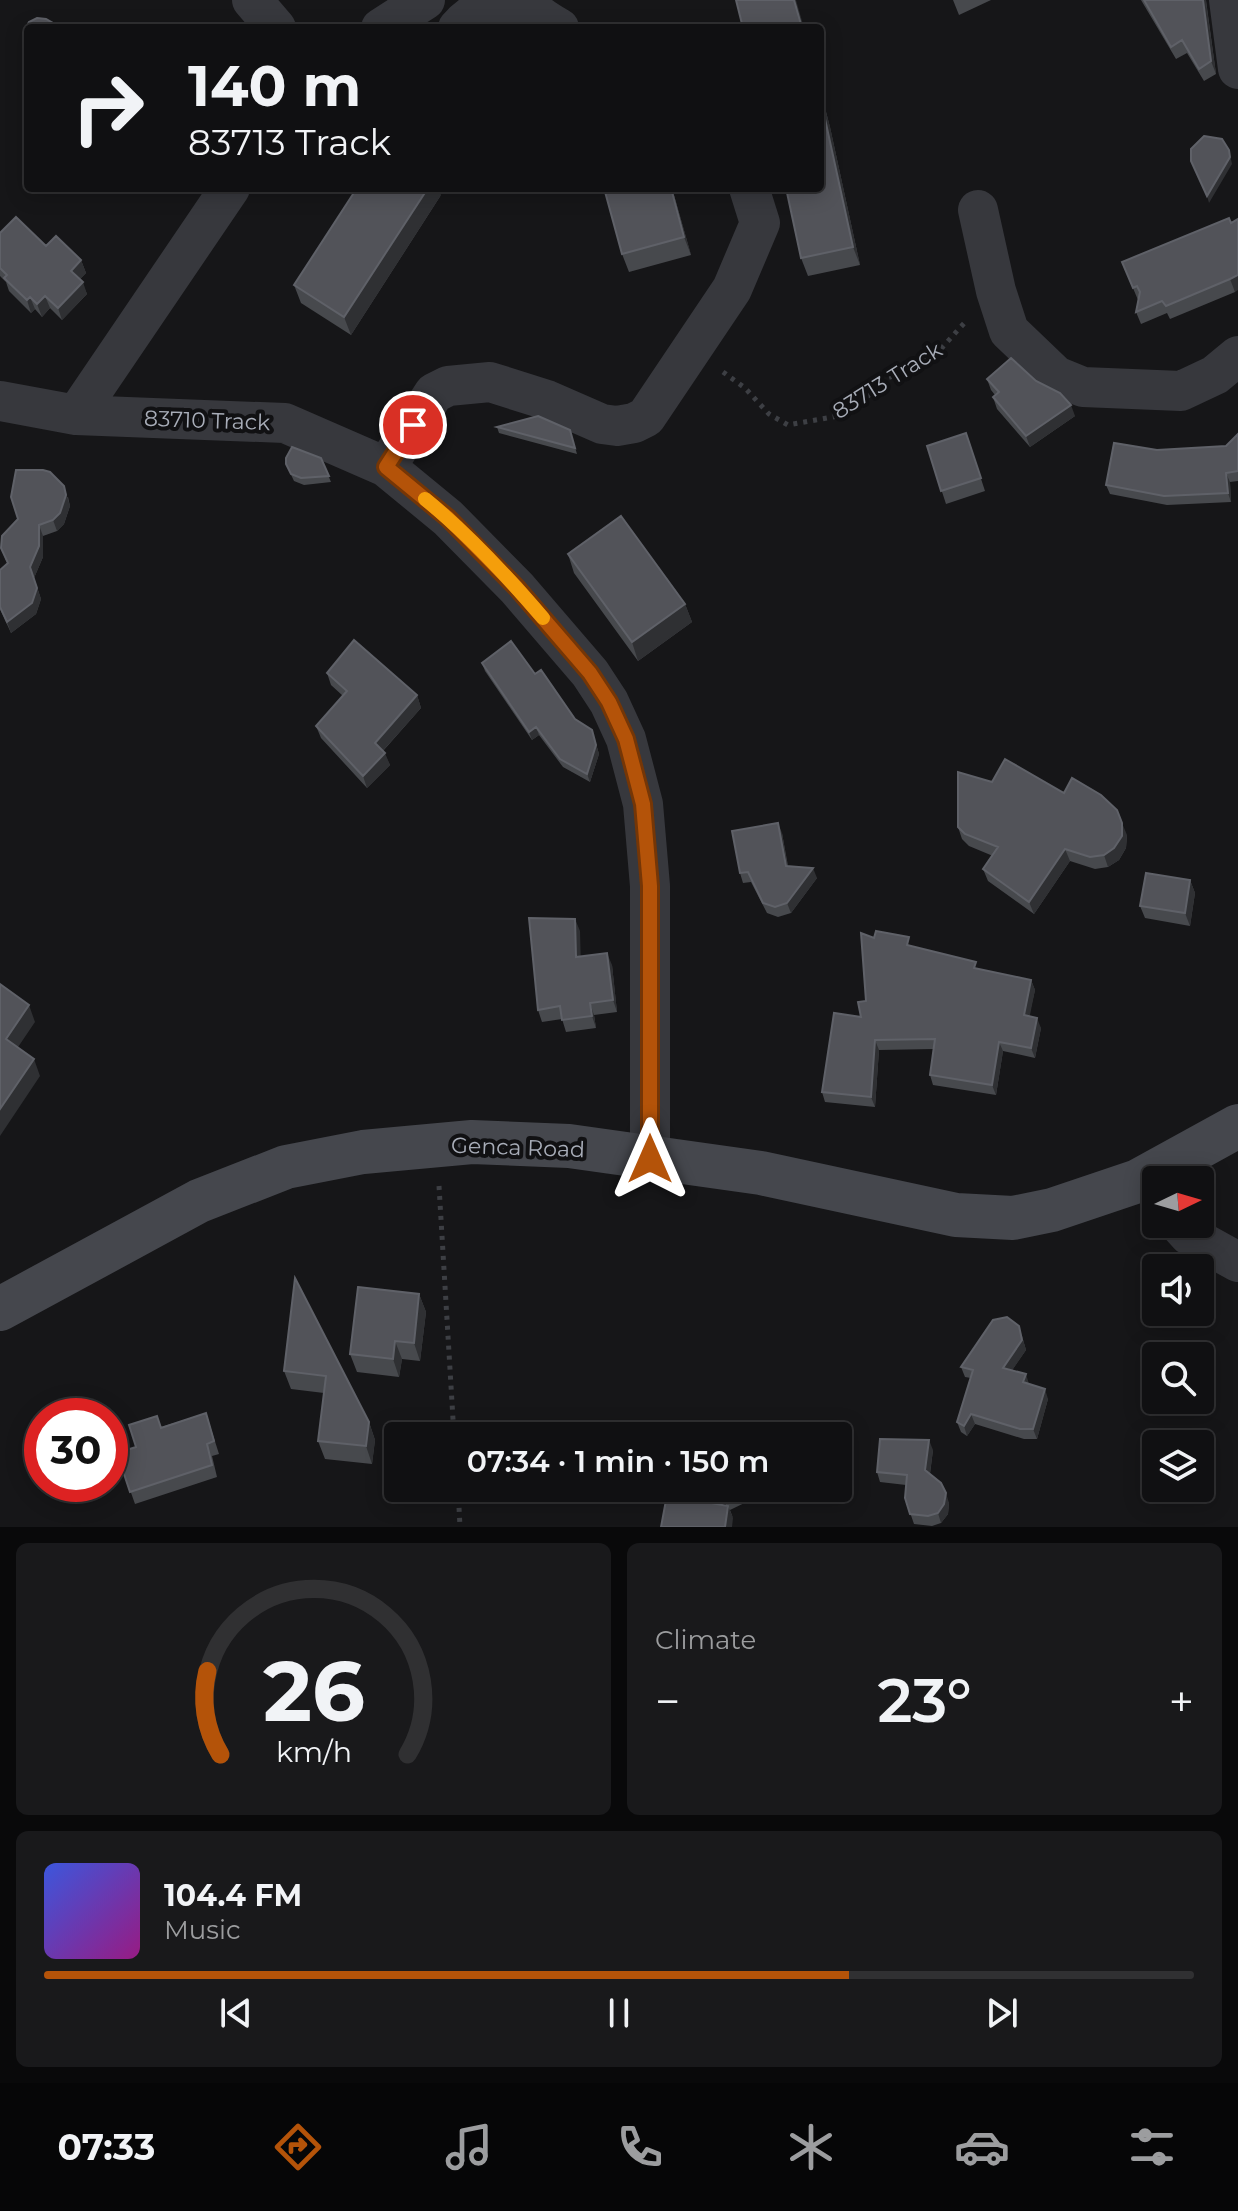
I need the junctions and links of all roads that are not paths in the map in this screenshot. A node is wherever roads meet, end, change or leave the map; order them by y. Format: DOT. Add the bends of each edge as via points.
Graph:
graph roads {
  1 [pos="252,0"];
  2 [pos="425,0"];
  3 [pos="1229,0"];
  4 [pos="273,24"];
  5 [pos="387,24"];
  6 [pos="462,24"];
  7 [pos="552,24"];
  8 [pos="1238,69"];
  9 [pos="227,192"];
  10 [pos="754,205"];
  11 [pos="978,210"];
  12 [pos="1238,356"];
  13 [pos="0,401"];
  14 [pos="76,415"];
  15 [pos="386,467"];
  16 [pos="1238,1126"];
  17 [pos="650,1159"];
  18 [pos="1181,1166"];
  19 [pos="1142,1191"];
  20 [pos="1194,1238"];
  21 [pos="1238,1262"];
  22 [pos="0,1309"];
  1 -- 4 [label="street"];
  2 -- 5 [label="street"];
  3 -- 8 [label="street"];
  6 -- 7 [label="street" via="480,8 502,3 519,4"];
  9 -- 14 [label="street"];
  10 -- 15 [label="street" via="732,289 646,417 617,426 602,424 490,382 448,386 434,393"];
  11 -- 12 [label="street" via="1009,331 1056,376 1083,387 1181,391 1215,375"];
  13 -- 14 [label="street, 83710 Track"];
  14 -- 15 [label="street, 83710 Track" via="285,423"];
  15 -- 17 [label="street, 83710 Track" via="448,518 517,588 590,673 626,739 643,804 650,886"];
  16 -- 18 [label="street, Genca Road"];
  17 -- 19 [label="street, Genca Road" via="761,1173 956,1215 1013,1218"];
  17 -- 22 [label="street, Genca Road" via="569,1146 472,1142 363,1152 286,1167 199,1201"];
  20 -- 21 [label="street"];
}
